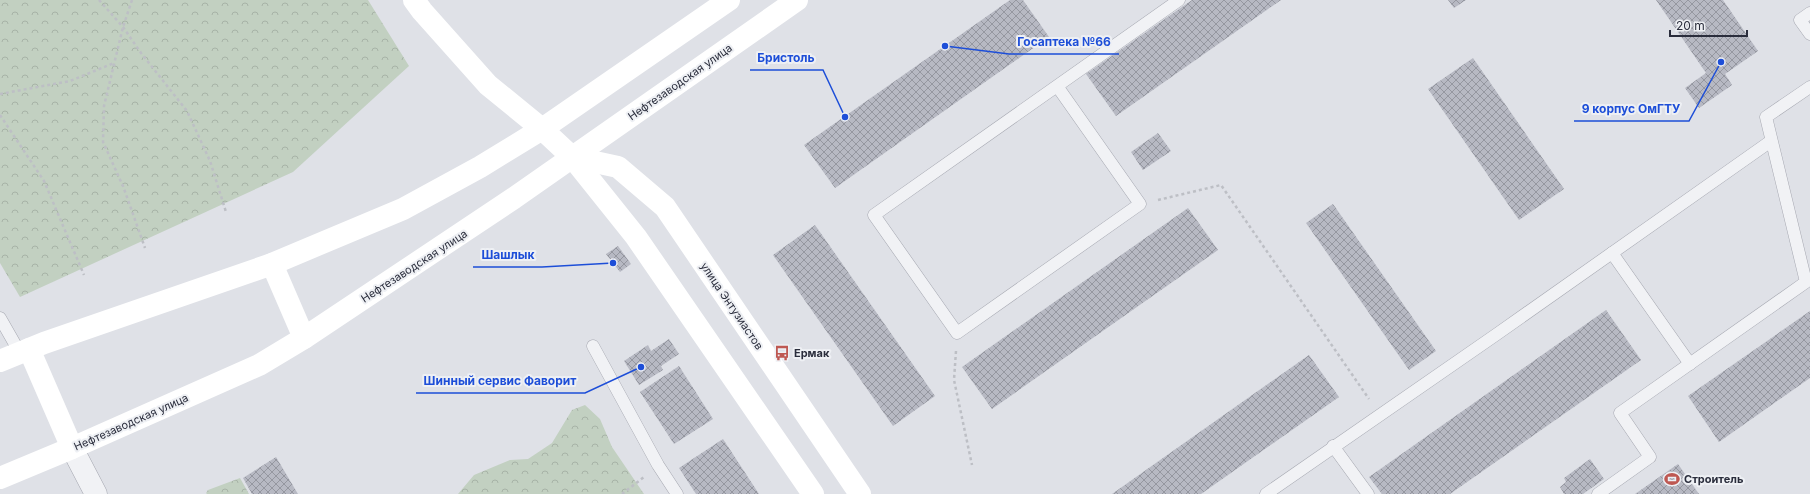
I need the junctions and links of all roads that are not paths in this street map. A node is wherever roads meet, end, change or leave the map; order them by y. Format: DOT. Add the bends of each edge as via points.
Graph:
graph roads {
  1 [pos="414,0"];
  2 [pos="729,0"];
  3 [pos="797,0"];
  4 [pos="1179,0"];
  5 [pos="1810,13"];
  6 [pos="1810,34"];
  7 [pos="1057,86"];
  8 [pos="1810,87"];
  9 [pos="542,129"];
  10 [pos="1771,141"];
  11 [pos="572,157"];
  12 [pos="1612,253"];
  13 [pos="272,264"];
  14 [pos="0,318"];
  15 [pos="304,338"];
  16 [pos="593,346"];
  17 [pos="25,351"];
  18 [pos="0,361"];
  19 [pos="1690,364"];
  20 [pos="1333,446"];
  21 [pos="72,448"];
  22 [pos="0,478"];
  23 [pos="96,494"];
  24 [pos="677,494"];
  25 [pos="813,494"];
  26 [pos="860,494"];
  27 [pos="1266,494"];
  28 [pos="1368,494"];
  29 [pos="1598,494"];
  1 -- 9 [label="main road" via="488,85"];
  2 -- 9 [label="main road"];
  3 -- 11 [label="main road, Нефтезаводская улица"];
  4 -- 7 [label="lane"];
  5 -- 6 [label="lane" via="1800,20"];
  7 -- 7 [label="lane" via="874,215 957,333 1140,204"];
  8 -- 10 [label="lane" via="1766,117"];
  9 -- 11 [label="main road"];
  9 -- 13 [label="main road" via="480,167 403,209"];
  10 -- 12 [label="lane"];
  10 -- 19 [label="lane" via="1806,282"];
  11 -- 15 [label="main road, Нефтезаводская улица" via="496,211"];
  11 -- 25 [label="main road" via="636,237"];
  11 -- 26 [label="main road, улица Энтузиастов" via="618,166 665,207"];
  12 -- 19 [label="lane"];
  12 -- 20 [label="lane"];
  13 -- 15 [label="main road"];
  13 -- 17 [label="main road"];
  14 -- 17 [label="lane"];
  15 -- 21 [label="main road, Нефтезаводская улица" via="259,366"];
  16 -- 24 [label="lane" via="658,465"];
  17 -- 18 [label="main road"];
  17 -- 21 [label="main road"];
  19 -- 29 [label="lane" via="1620,413 1650,457"];
  20 -- 27 [label="lane"];
  20 -- 28 [label="lane"];
  21 -- 22 [label="main road, Нефтезаводская улица"];
  21 -- 23 [label="street"];
}
